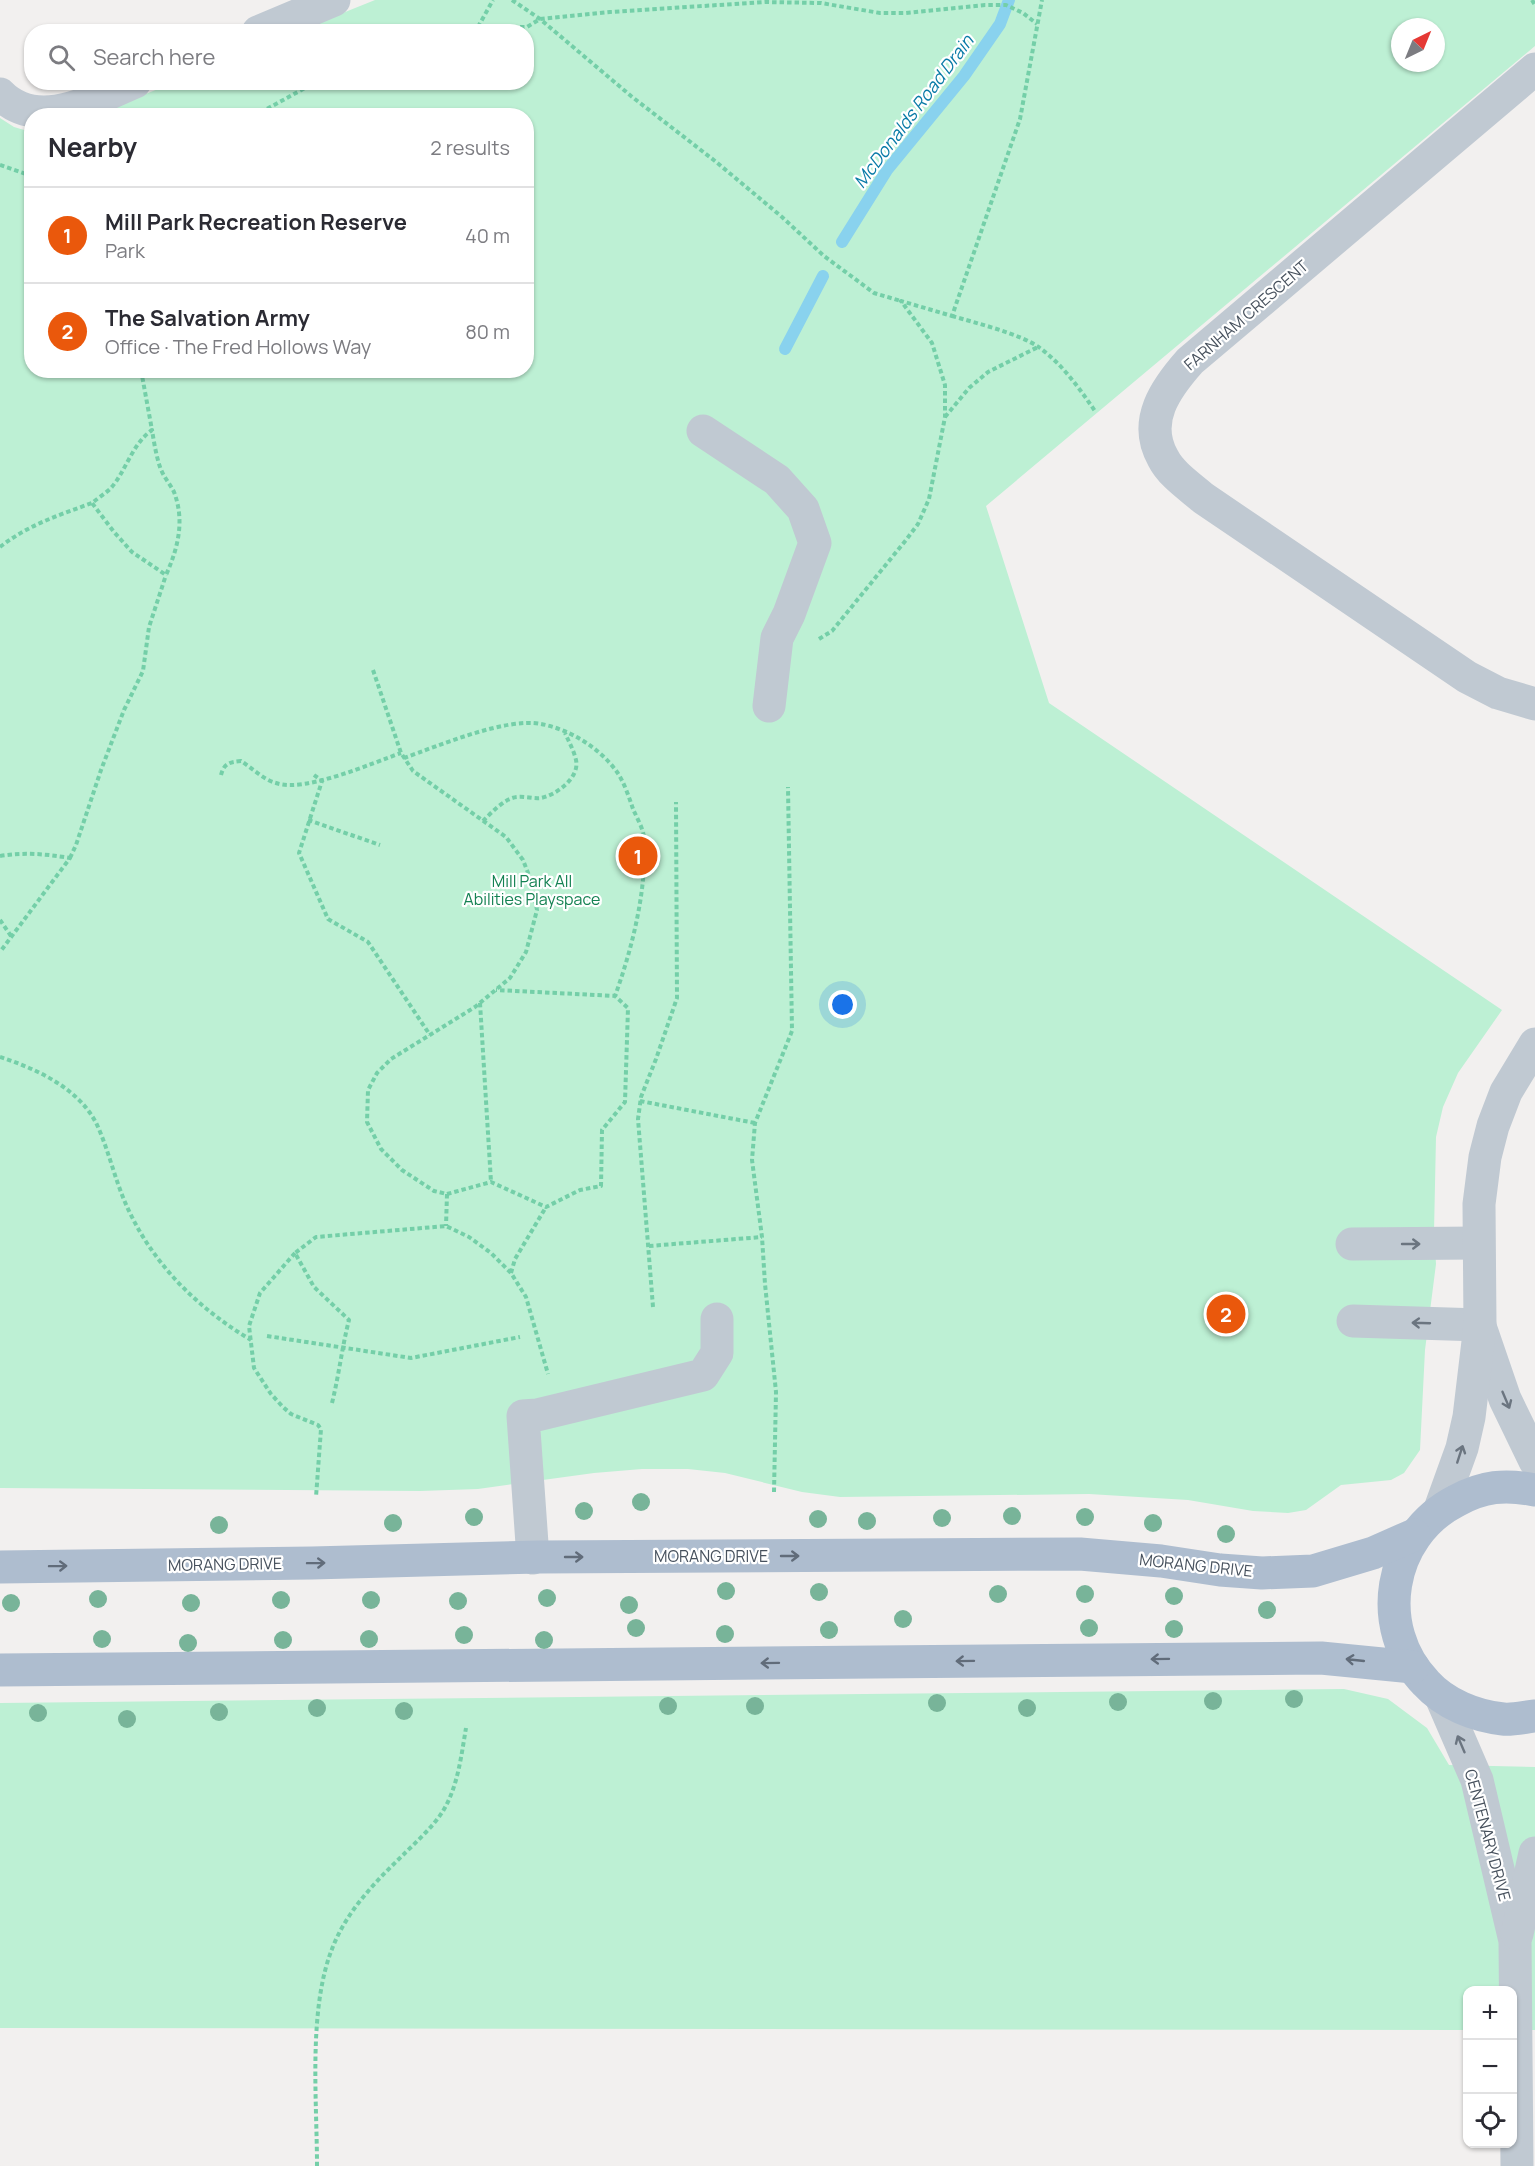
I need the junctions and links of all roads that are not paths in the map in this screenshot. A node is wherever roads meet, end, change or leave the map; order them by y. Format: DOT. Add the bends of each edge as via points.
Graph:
graph roads {
  1 [pos="334,0"];
  2 [pos="277,24"];
  3 [pos="1535,69"];
  4 [pos="116,90"];
  5 [pos="0,94"];
  6 [pos="73,108"];
  7 [pos="24,109"];
  8 [pos="703,431"];
  9 [pos="1535,704"];
  10 [pos="769,706"];
  11 [pos="1535,1044"];
  12 [pos="1478,1243"];
  13 [pos="1352,1244"];
  14 [pos="717,1319"];
  15 [pos="1353,1321"];
  16 [pos="1480,1325"];
  17 [pos="1535,1461"];
  18 [pos="1535,1490"];
  19 [pos="1440,1509"];
  20 [pos="1414,1535"];
  21 [pos="533,1558"];
  22 [pos="0,1567"];
  23 [pos="1413,1667"];
  24 [pos="0,1670"];
  25 [pos="1441,1696"];
  26 [pos="1535,1716"];
  27 [pos="1535,1853"];
  28 [pos="1515,1941"];
  29 [pos="1516,2166"];
  1 -- 2 [label="street"];
  3 -- 9 [label="street, FARNHAM CRESCENT" via="1190,361 1172,382 1155,418 1155,436 1163,458 1203,498 1467,677 1498,693"];
  4 -- 6 [label="street"];
  5 -- 7 [label="street"];
  8 -- 10 [label="street" via="777,480 802,509 815,543 777,638"];
  11 -- 12 [label="street" via="1506,1092 1493,1126 1485,1157"];
  13 -- 12 [label="street, one-way"];
  12 -- 16 [label="street"];
  14 -- 21 [label="street" via="717,1353 703,1375 523,1416"];
  16 -- 15 [label="street, one-way"];
  16 -- 17 [label="street, one-way" via="1505,1399"];
  19 -- 16 [label="street, one-way" via="1469,1417"];
  18 -- 19 [label="main road" via="1512,1486 1474,1491"];
  19 -- 20 [label="main road"];
  21 -- 20 [label="main road, MORANG DRIVE, one-way" via="1080,1554 1220,1570 1313,1571 1373,1553"];
  20 -- 23 [label="main road" via="1399,1566 1393,1601 1398,1635"];
  22 -- 21 [label="main road, MORANG DRIVE, one-way"];
  23 -- 24 [label="main road, one-way" via="1321,1658"];
  23 -- 25 [label="main road"];
  25 -- 26 [label="main road" via="1472,1712 1505,1719"];
  28 -- 25 [label="street, CENTENARY DRIVE, one-way" via="1477,1780"];
  27 -- 28 [label="street, CENTENARY DRIVE"];
  28 -- 29 [label="street, CENTENARY DRIVE"];
}
